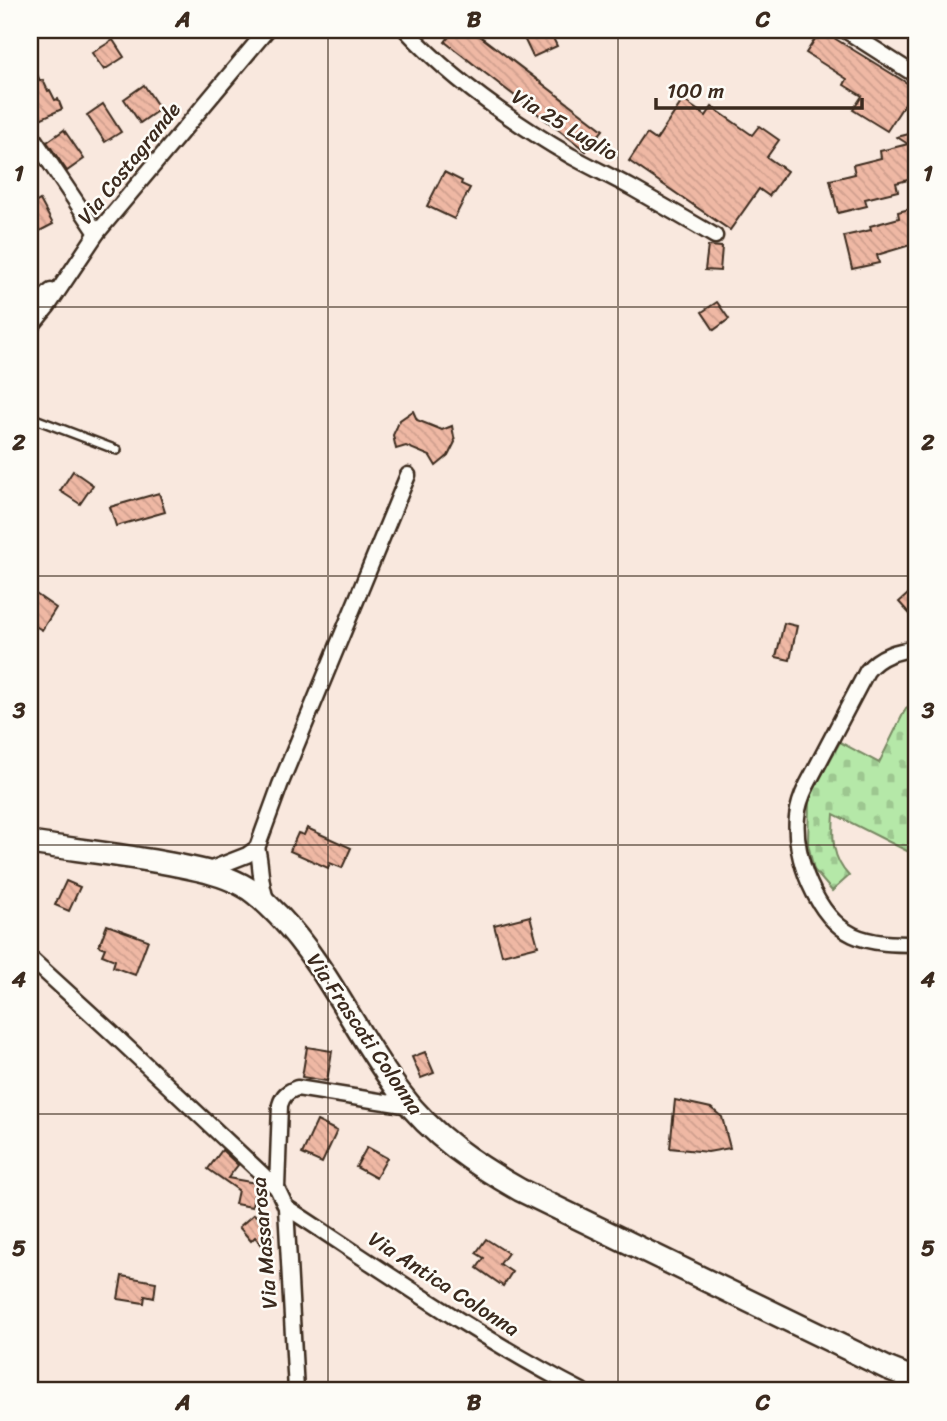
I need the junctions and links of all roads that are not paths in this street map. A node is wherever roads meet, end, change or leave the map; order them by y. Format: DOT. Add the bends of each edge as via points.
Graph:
graph roads {
  1 [pos="267,30"];
  2 [pos="407,30"];
  3 [pos="845,30"];
  4 [pos="917,76"];
  5 [pos="30,134"];
  6 [pos="97,233"];
  7 [pos="715,236"];
  8 [pos="73,270"];
  9 [pos="30,312"];
  10 [pos="30,328"];
  11 [pos="30,417"];
  12 [pos="117,450"];
  13 [pos="408,475"];
  14 [pos="917,648"];
  15 [pos="30,843"];
  16 [pos="257,848"];
  17 [pos="206,871"];
  18 [pos="271,908"];
  19 [pos="917,944"];
  20 [pos="30,958"];
  21 [pos="410,1106"];
  22 [pos="277,1188"];
  23 [pos="286,1207"];
  24 [pos="917,1380"];
  25 [pos="296,1391"];
  26 [pos="582,1391"];
  1 -- 6 [label="street, Via Costagrande"];
  2 -- 7 [label="street, Via 25 Luglio" via="459,80 513,120"];
  3 -- 4 [label="street"];
  5 -- 6 [label="street"];
  6 -- 8 [label="street, Via Costagrande"];
  8 -- 9 [label="street"];
  8 -- 10 [label="street, Via Costagrande"];
  11 -- 12 [label="lane"];
  13 -- 16 [label="street"];
  14 -- 19 [label="street" via="890,653 863,676 807,785 797,818 805,871 820,903 839,926 870,941"];
  15 -- 17 [label="street, Via Frascati Colonna"];
  16 -- 17 [label="street"];
  16 -- 18 [label="street" via="263,890"];
  17 -- 18 [label="street, Via Frascati Colonna" via="241,884"];
  18 -- 21 [label="street, Via Frascati Colonna" via="308,952"];
  20 -- 22 [label="street"];
  21 -- 22 [label="street, Via Massarosa" via="307,1089 288,1091 281,1105"];
  21 -- 24 [label="street, Via Frascati Colonna" via="461,1152 520,1190"];
  22 -- 23 [label="street, Via Massarosa"];
  23 -- 25 [label="street, Via Massarosa"];
  23 -- 26 [label="street, Via Antica Colonna" via="489,1339"];
}
